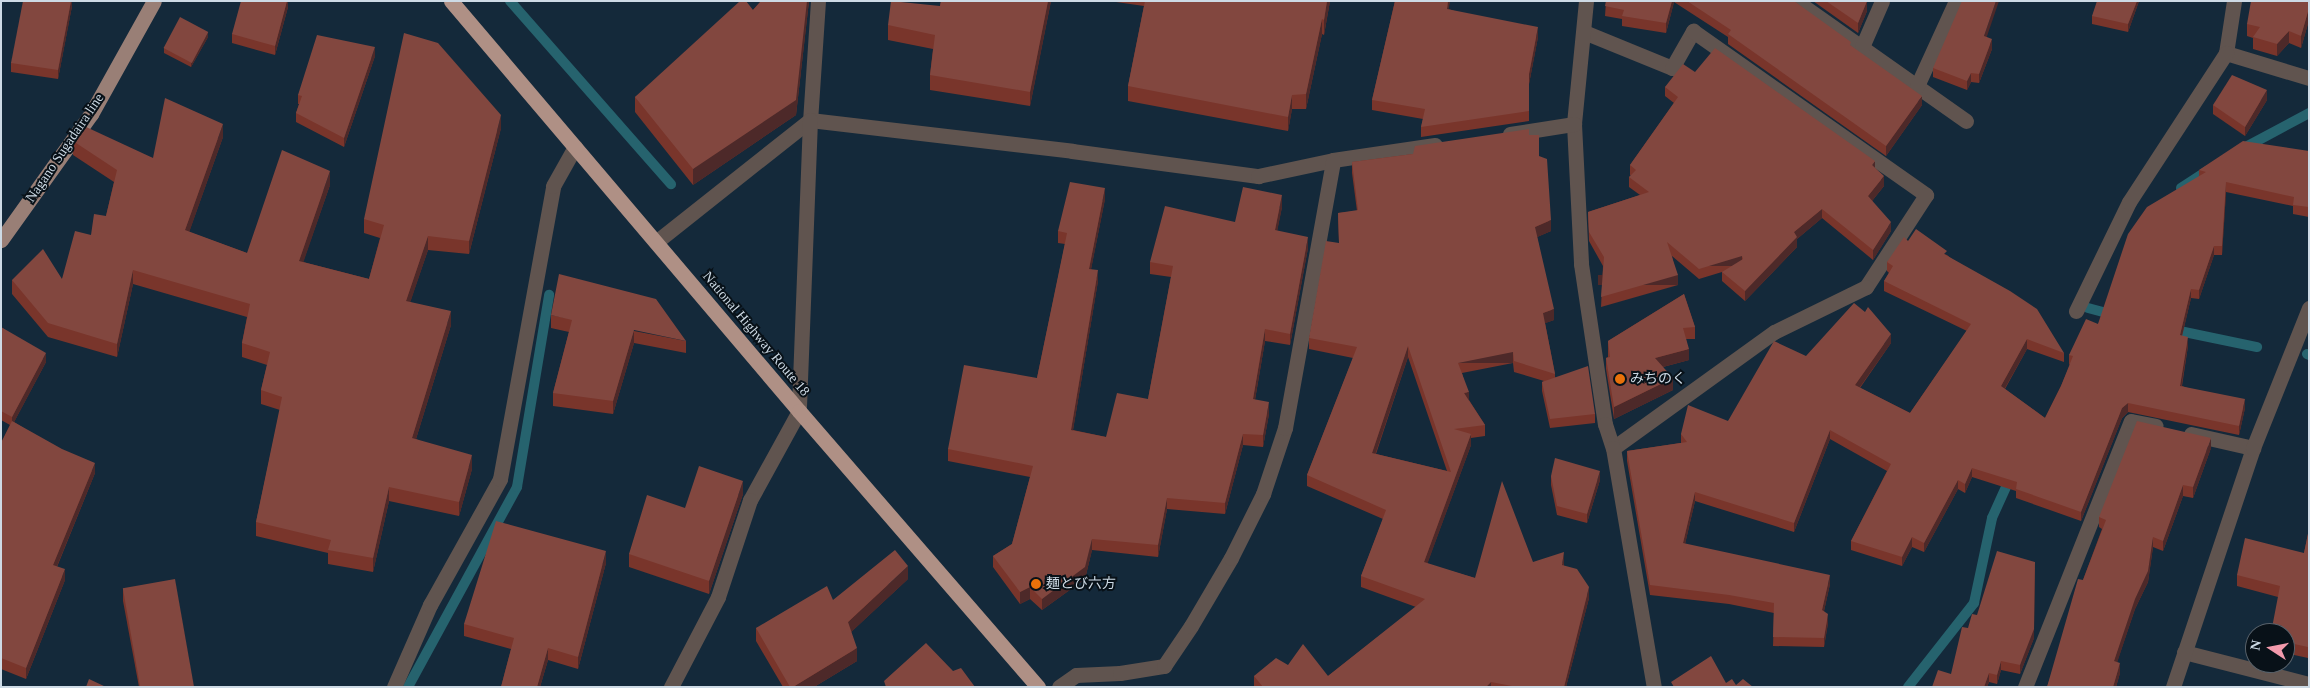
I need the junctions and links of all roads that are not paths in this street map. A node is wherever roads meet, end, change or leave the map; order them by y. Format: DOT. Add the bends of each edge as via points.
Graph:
graph roads {
  1 [pos="154,1"];
  2 [pos="451,1"];
  3 [pos="818,1"];
  4 [pos="1586,1"];
  5 [pos="1882,1"];
  6 [pos="1956,1"];
  7 [pos="2234,1"];
  8 [pos="1801,3"];
  9 [pos="1584,32"];
  10 [pos="1862,47"];
  11 [pos="2226,53"];
  12 [pos="2309,78"];
  13 [pos="1917,86"];
  14 [pos="810,120"];
  15 [pos="1966,121"];
  16 [pos="1574,124"];
  17 [pos="1497,136"];
  18 [pos="1449,143"];
  19 [pos="575,147"];
  20 [pos="1333,160"];
  21 [pos="1,240"];
  22 [pos="656,242"];
  23 [pos="2309,308"];
  24 [pos="2076,311"];
  25 [pos="799,411"];
  26 [pos="1613,448"];
  27 [pos="2253,448"];
  28 [pos="2184,652"];
  29 [pos="2309,684"];
  30 [pos="394,687"];
  31 [pos="671,687"];
  32 [pos="1038,687"];
  33 [pos="1059,687"];
  34 [pos="1654,687"];
  35 [pos="2025,687"];
  36 [pos="2173,687"];
  1 -- 21 [label="main road, Nagano Sugadaira line" via="92,114"];
  2 -- 19 [label="highway, National Highway Route 18"];
  3 -- 14 [label="street"];
  4 -- 9 [label="street"];
  5 -- 10 [label="street"];
  6 -- 13 [label="street"];
  7 -- 11 [label="street"];
  8 -- 10 [label="street"];
  9 -- 16 [label="street"];
  9 -- 26 [label="street" via="1672,68 1693,31 1926,195 1866,287 1774,332"];
  10 -- 13 [label="street"];
  11 -- 12 [label="street"];
  11 -- 24 [label="street" via="2129,202"];
  13 -- 15 [label="street"];
  14 -- 20 [label="street" via="1258,176"];
  14 -- 22 [label="street"];
  14 -- 25 [label="street"];
  16 -- 17 [label="street"];
  16 -- 26 [label="street" via="1581,264 1605,424"];
  18 -- 20 [label="street"];
  19 -- 22 [label="highway, National Highway Route 18"];
  19 -- 30 [label="street" via="554,186 500,479 430,605"];
  20 -- 33 [label="street" via="1285,428 1264,494 1231,558 1164,666 1076,675"];
  22 -- 25 [label="highway, National Highway Route 18"];
  23 -- 27 [label="street"];
  25 -- 31 [label="street" via="750,500 718,597"];
  25 -- 32 [label="highway, National Highway Route 18"];
  26 -- 34 [label="street"];
  27 -- 28 [label="street"];
  27 -- 35 [label="street" via="2132,421"];
  28 -- 29 [label="street"];
  28 -- 36 [label="street"];
}
